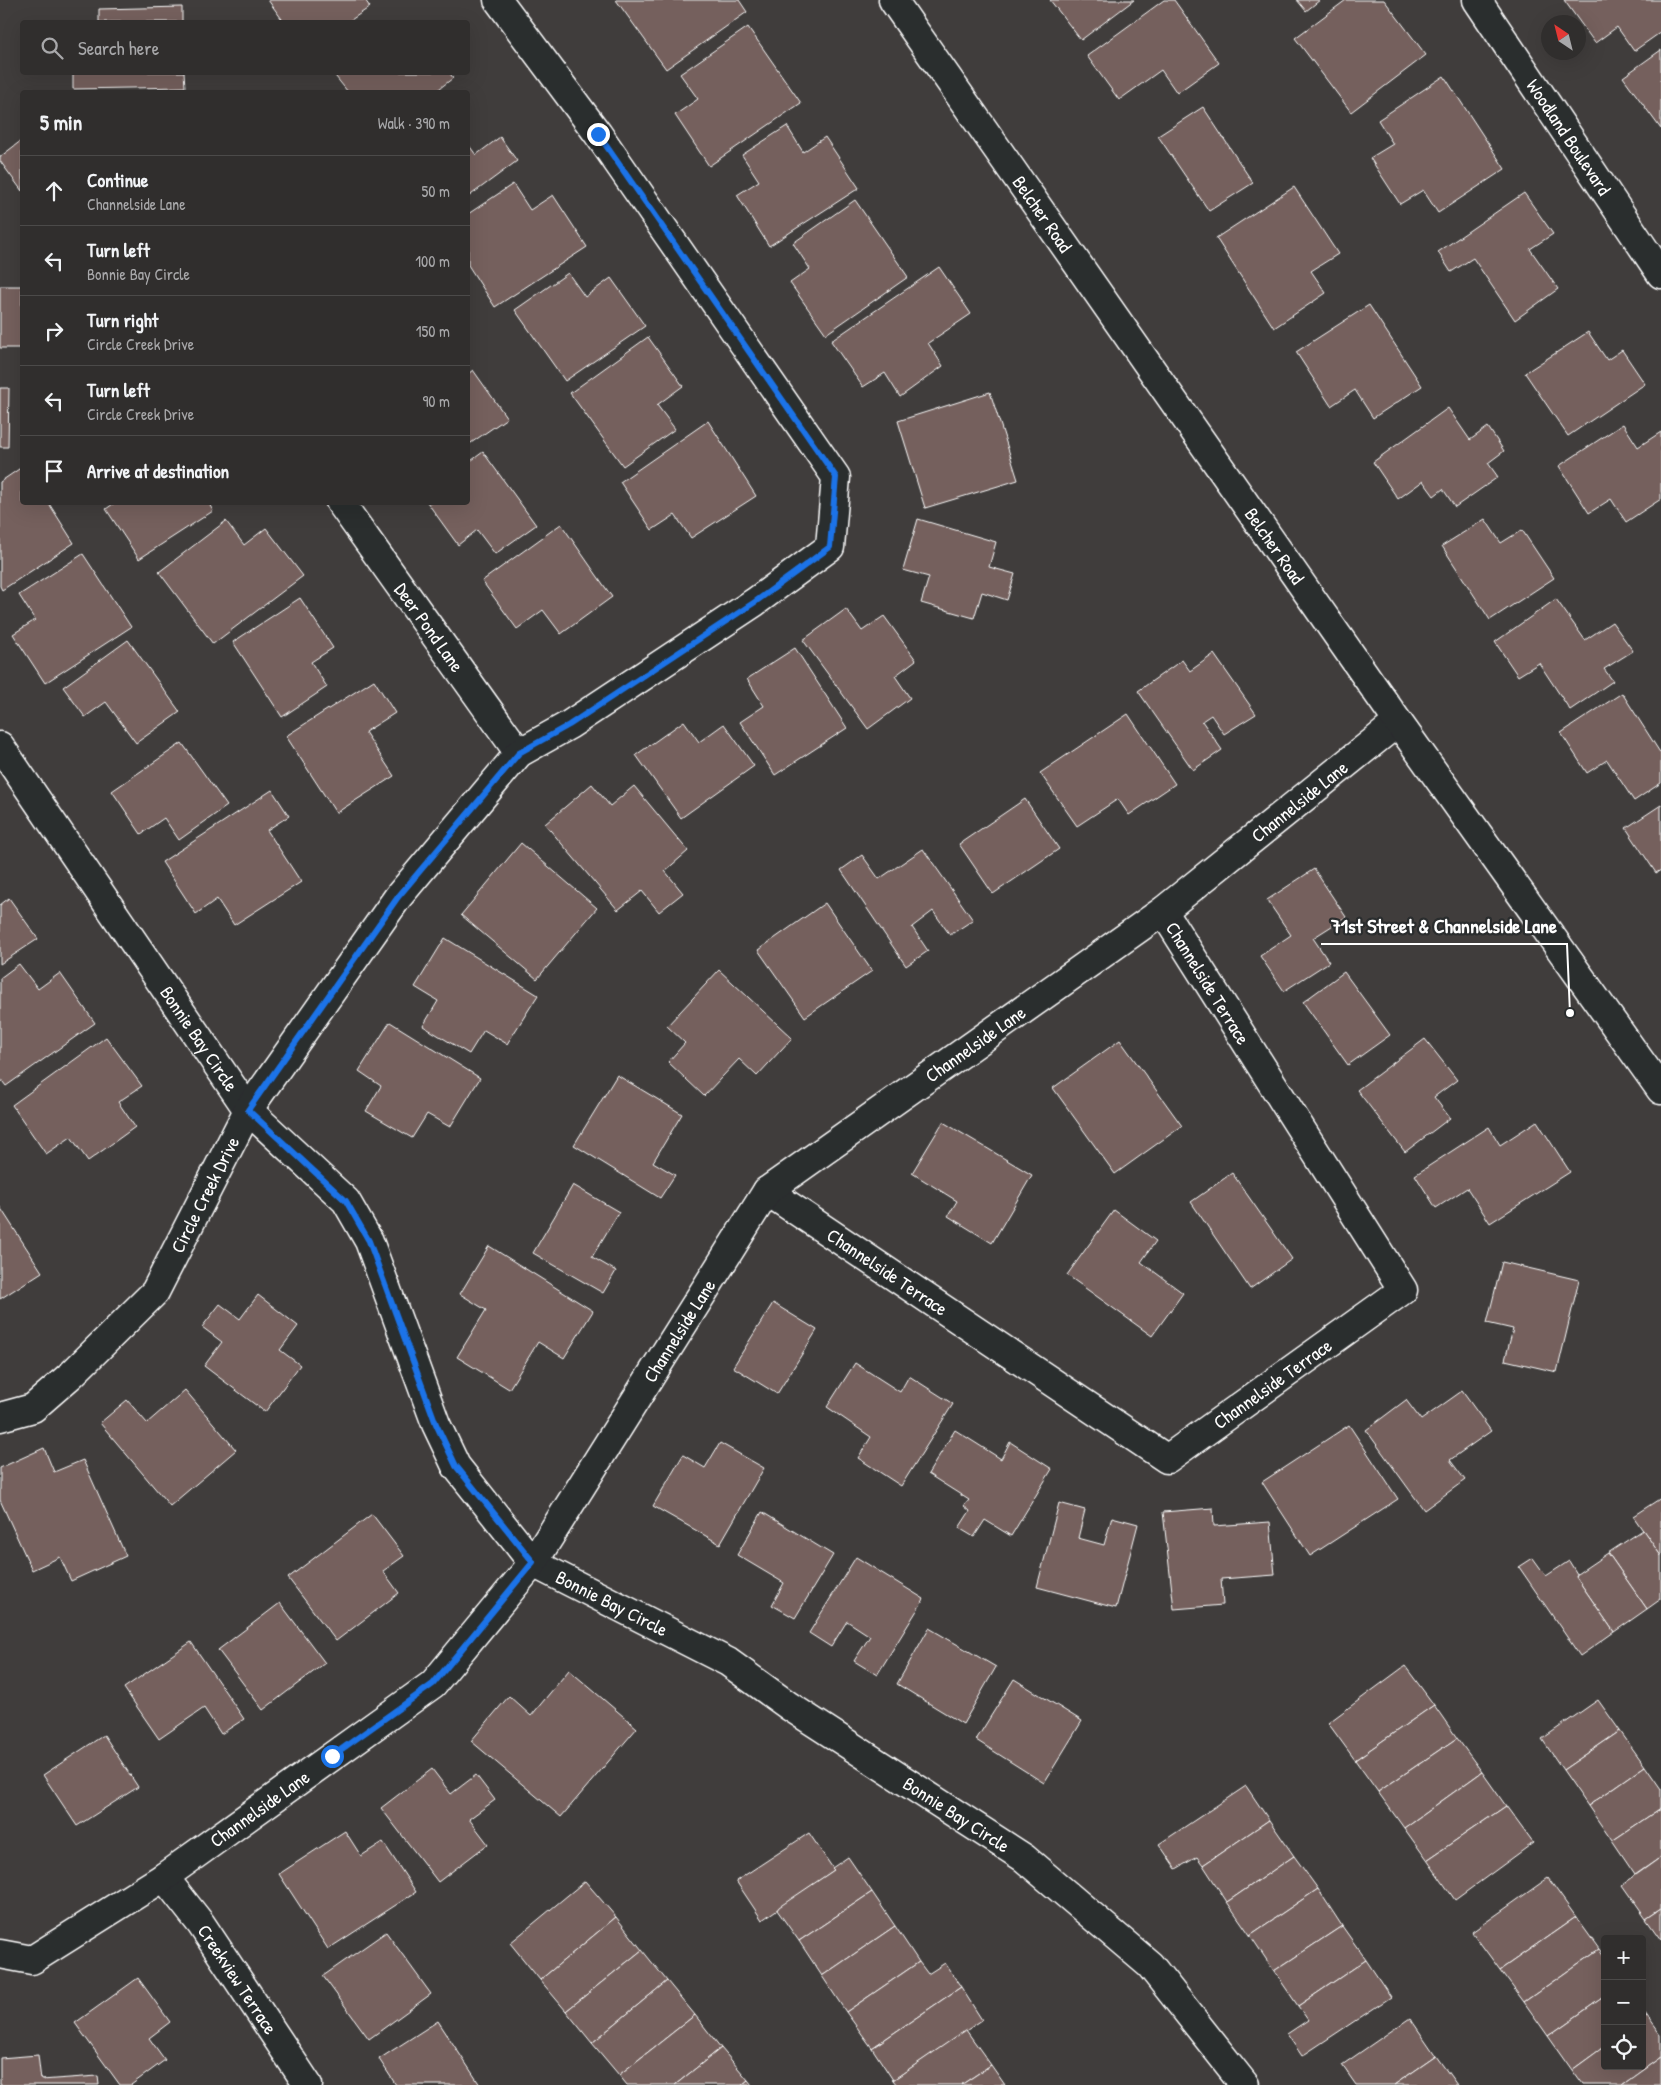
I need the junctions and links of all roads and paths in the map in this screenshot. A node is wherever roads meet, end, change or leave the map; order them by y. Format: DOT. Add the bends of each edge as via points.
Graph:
graph roads {
  1 [pos="498,0"];
  2 [pos="893,0"];
  3 [pos="1478,0"];
  4 [pos="1661,274"];
  5 [pos="342,505"];
  6 [pos="1398,722"];
  7 [pos="0,746"];
  8 [pos="519,753"];
  9 [pos="1163,911"];
  10 [pos="1661,1090"];
  11 [pos="248,1110"];
  12 [pos="767,1191"];
  13 [pos="0,1418"];
  14 [pos="533,1562"];
  15 [pos="164,1877"];
  16 [pos="0,1954"];
  17 [pos="308,2085"];
  18 [pos="1245,2085"];
  1 -- 8 [label="street, Circle Creek Drive" via="598,134 836,477 830,547 755,602 569,725"];
  2 -- 6 [label="street, Belcher Road"];
  3 -- 4 [label="street, Woodland Boulevard"];
  5 -- 8 [label="street, Deer Pond Lane"];
  6 -- 9 [label="street, Channelside Lane"];
  6 -- 10 [label="street, Belcher Road"];
  7 -- 11 [label="street, Bonnie Bay Circle"];
  8 -- 11 [label="street, Circle Creek Drive" via="398,897"];
  9 -- 12 [label="street, Channelside Lane"];
  9 -- 12 [label="street, Channelside Terrace" via="1403,1290 1167,1459"];
  11 -- 13 [label="street, Circle Creek Drive" via="155,1292 72,1374 32,1408"];
  11 -- 14 [label="street, Bonnie Bay Circle" via="346,1201 369,1241 436,1424 456,1466"];
  12 -- 14 [label="street, Channelside Lane"];
  14 -- 15 [label="street, Channelside Lane" via="433,1684"];
  14 -- 18 [label="street, Bonnie Bay Circle" via="728,1662 789,1706 1024,1858 1150,1966"];
  15 -- 16 [label="street, Channelside Lane" via="32,1960"];
  15 -- 17 [label="street, Creekview Terrace" via="201,1924"];
}
